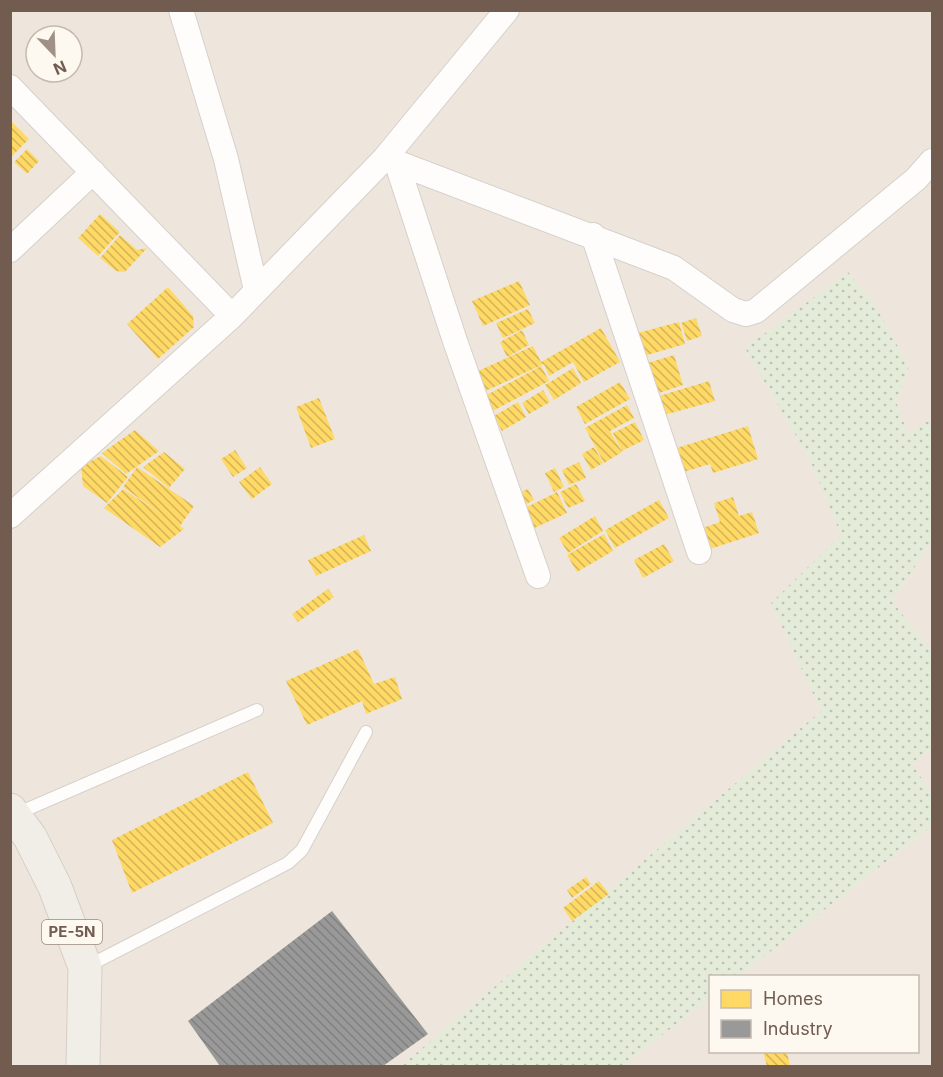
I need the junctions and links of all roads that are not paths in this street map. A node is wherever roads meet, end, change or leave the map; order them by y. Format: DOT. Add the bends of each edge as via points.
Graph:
graph roads {
  1 [pos="181,10"];
  2 [pos="507,10"];
  3 [pos="10,87"];
  4 [pos="391,161"];
  5 [pos="933,161"];
  6 [pos="93,172"];
  7 [pos="924,185"];
  8 [pos="593,235"];
  9 [pos="10,250"];
  10 [pos="256,290"];
  11 [pos="232,316"];
  12 [pos="14,507"];
  13 [pos="699,552"];
  14 [pos="538,576"];
  15 [pos="257,710"];
  16 [pos="366,732"];
  17 [pos="13,812"];
  18 [pos="85,967"];
  19 [pos="83,1066"];
  1 -- 10 [label="street" via="226,159"];
  2 -- 4 [label="street"];
  3 -- 6 [label="street"];
  4 -- 8 [label="street"];
  4 -- 10 [label="street"];
  4 -- 14 [label="street"];
  5 -- 7 [label="street"];
  6 -- 9 [label="street"];
  6 -- 11 [label="street"];
  7 -- 8 [label="street" via="756,311 746,314 733,310 674,268"];
  8 -- 13 [label="street"];
  10 -- 11 [label="street"];
  11 -- 12 [label="street"];
  15 -- 17 [label="lane"];
  16 -- 18 [label="lane" via="302,850 288,863"];
  17 -- 18 [label="main road, PE-5N" via="55,887"];
  18 -- 19 [label="main road, PE-5N"];
}
